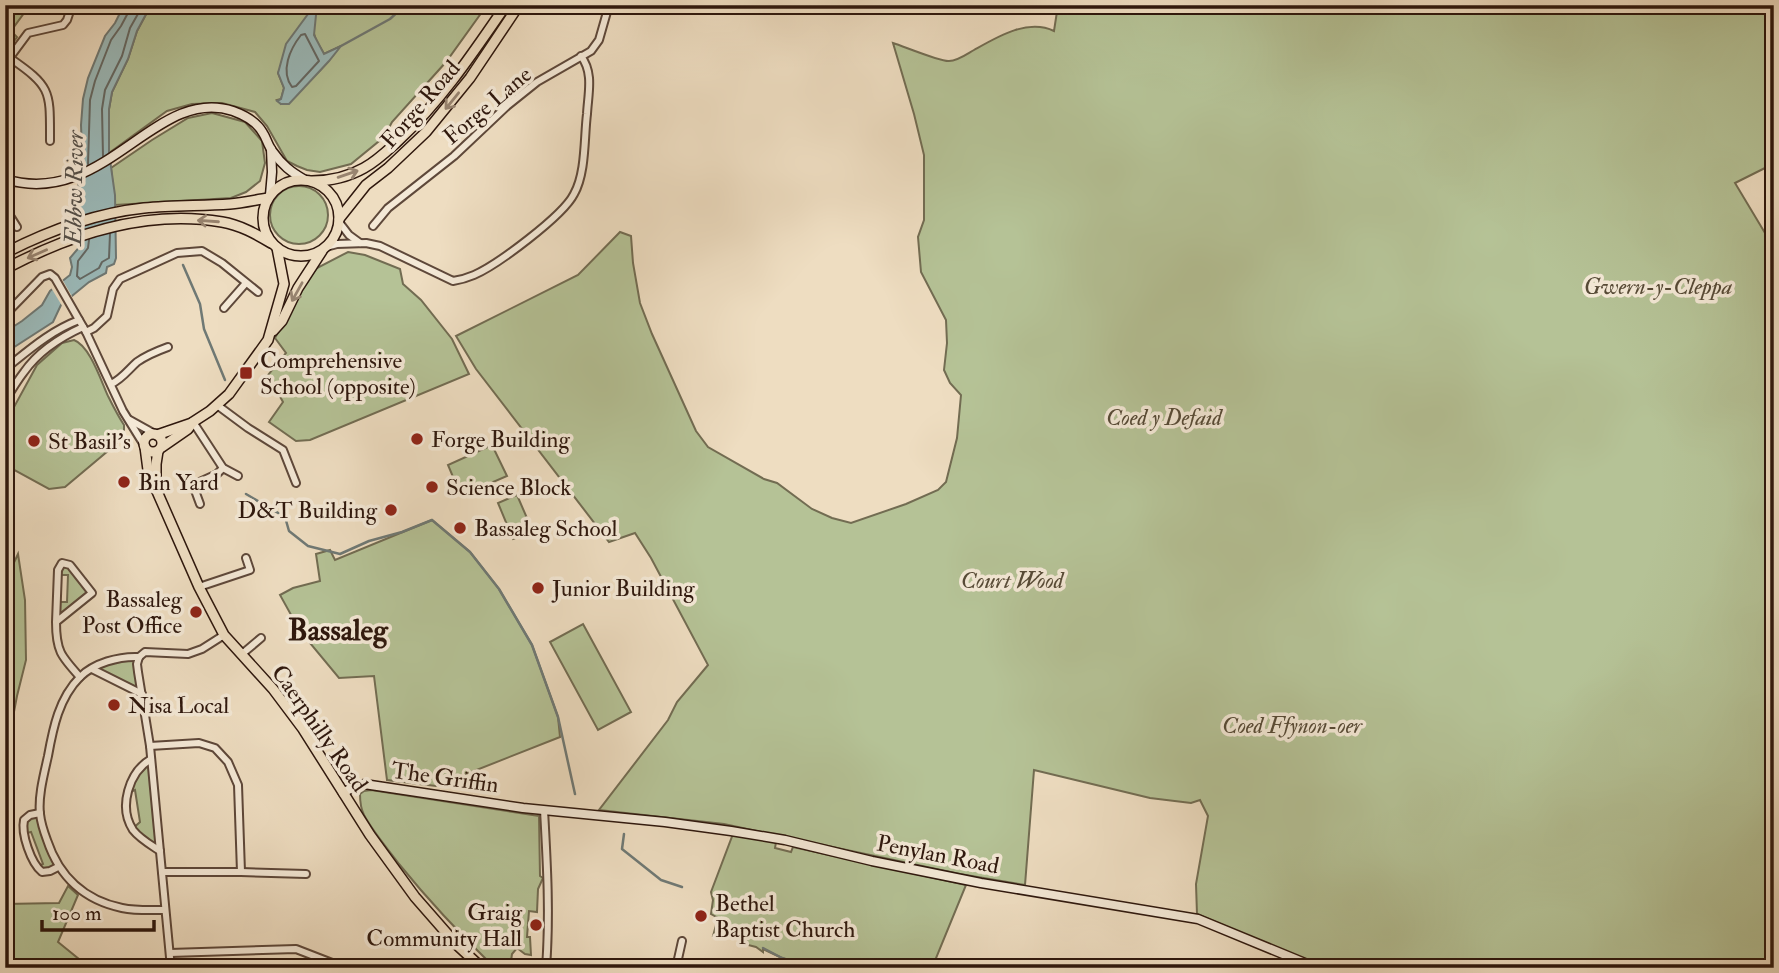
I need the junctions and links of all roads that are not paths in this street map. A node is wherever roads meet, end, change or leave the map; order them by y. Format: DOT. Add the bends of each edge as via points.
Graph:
graph roads {
  1 [pos="72,5"];
  2 [pos="506,5"];
  3 [pos="519,5"];
  4 [pos="609,5"];
  5 [pos="581,57"];
  6 [pos="8,61"];
  7 [pos="50,141"];
  8 [pos="271,149"];
  9 [pos="308,180"];
  10 [pos="6,182"];
  11 [pos="269,197"];
  12 [pos="5,208"];
  13 [pos="339,220"];
  14 [pos="373,226"];
  15 [pos="17,227"];
  16 [pos="360,243"];
  17 [pos="274,245"];
  18 [pos="325,248"];
  19 [pos="5,253"];
  20 [pos="5,269"];
  21 [pos="246,284"];
  22 [pos="258,292"];
  23 [pos="224,308"];
  24 [pos="5,315"];
  25 [pos="77,317"];
  26 [pos="84,329"];
  27 [pos="270,335"];
  28 [pos="168,347"];
  29 [pos="5,369"];
  30 [pos="111,384"];
  31 [pos="5,401"];
  32 [pos="217,405"];
  33 [pos="128,419"];
  34 [pos="193,422"];
  35 [pos="157,435"];
  36 [pos="144,446"];
  37 [pos="160,449"];
  38 [pos="223,468"];
  39 [pos="237,476"];
  40 [pos="296,483"];
  41 [pos="157,490"];
  42 [pos="200,504"];
  43 [pos="246,558"];
  44 [pos="200,587"];
  45 [pos="56,622"];
  46 [pos="224,635"];
  47 [pos="261,638"];
  48 [pos="242,654"];
  49 [pos="139,657"];
  50 [pos="92,668"];
  51 [pos="80,677"];
  52 [pos="142,694"];
  53 [pos="150,747"];
  54 [pos="151,759"];
  55 [pos="343,793"];
  56 [pos="544,810"];
  57 [pos="40,813"];
  58 [pos="160,851"];
  59 [pos="58,867"];
  60 [pos="162,872"];
  61 [pos="241,872"];
  62 [pos="306,874"];
  63 [pos="165,910"];
  64 [pos="682,941"];
  65 [pos="170,953"];
  66 [pos="171,968"];
  67 [pos="345,968"];
  68 [pos="482,968"];
  69 [pos="546,968"];
  70 [pos="676,968"];
  71 [pos="1317,968"];
  1 -- 6 [label="street" via="63,25 28,33"];
  9 -- 2 [label="main road, Forge Road, one-way" via="348,175 380,158 426,114"];
  3 -- 13 [label="main road, Forge Road, one-way" via="470,78 426,132 366,185"];
  4 -- 5 [label="street, Forge Lane" via="599,40"];
  5 -- 14 [label="street, Forge Lane" via="507,106"];
  5 -- 16 [label="street" via="590,80 581,171 575,193 552,219 473,276 453,281 380,246"];
  6 -- 7 [label="street" via="32,73 46,91"];
  8 -- 9 [label="street" via="289,171"];
  8 -- 10 [label="street" via="255,123 233,111 200,107 175,116 75,177 42,184"];
  8 -- 11 [label="street"];
  9 -- 11 [label="main road" via="285,183"];
  9 -- 13 [label="main road" via="330,193"];
  11 -- 17 [label="main road" via="262,221"];
  11 -- 19 [label="main road" via="121,212 68,226"];
  12 -- 15 [label="street"];
  13 -- 16 [label="street"];
  13 -- 18 [label="main road" via="335,236"];
  16 -- 18 [label="street"];
  17 -- 18 [label="main road" via="300,257"];
  17 -- 20 [label="main road, one-way" via="241,227 178,219 94,231"];
  17 -- 27 [label="main road" via="284,284"];
  18 -- 27 [label="main road, one-way"];
  21 -- 22 [label="street"];
  21 -- 23 [label="street"];
  21 -- 26 [label="street" via="202,251 177,253 120,279 107,316 94,328"];
  24 -- 25 [label="street, Caerphilly Road" via="50,274"];
  25 -- 26 [label="street, Caerphilly Road"];
  25 -- 29 [label="street"];
  26 -- 30 [label="street, Caerphilly Road"];
  26 -- 31 [label="street" via="69,333 40,356"];
  27 -- 32 [label="main road" via="246,373"];
  28 -- 30 [label="street" via="152,352"];
  30 -- 33 [label="street, Caerphilly Road"];
  32 -- 34 [label="main road"];
  32 -- 40 [label="street" via="282,450"];
  33 -- 35 [label="street"];
  33 -- 36 [label="street, Caerphilly Road"];
  34 -- 35 [label="main road"];
  34 -- 37 [label="main road"];
  34 -- 38 [label="street"];
  35 -- 36 [label="main road" via="148,436"];
  35 -- 37 [label="main road, Caerphilly Road" via="162,440"];
  36 -- 37 [label="main road" via="150,452"];
  36 -- 41 [label="main road, Caerphilly Road"];
  37 -- 41 [label="main road, Caerphilly Road"];
  38 -- 39 [label="street"];
  38 -- 42 [label="street" via="193,485"];
  41 -- 44 [label="main road, Caerphilly Road"];
  43 -- 44 [label="street" via="250,570"];
  44 -- 46 [label="main road, Caerphilly Road"];
  45 -- 45 [label="street" via="92,593 70,565 62,563"];
  45 -- 51 [label="street" via="56,643"];
  46 -- 48 [label="main road, Caerphilly Road"];
  46 -- 49 [label="street" via="188,654 145,652"];
  47 -- 48 [label="street"];
  48 -- 55 [label="main road, Caerphilly Road" via="303,729"];
  49 -- 50 [label="street" via="124,656"];
  49 -- 52 [label="street"];
  50 -- 51 [label="street"];
  50 -- 52 [label="street"];
  51 -- 57 [label="street" via="54,722"];
  52 -- 53 [label="street"];
  53 -- 54 [label="street"];
  53 -- 61 [label="street" via="199,743 215,748 228,762 238,785"];
  54 -- 58 [label="street"];
  54 -- 58 [label="street" via="132,780 127,811 132,829"];
  55 -- 56 [label="street, The Griffin" via="363,784"];
  55 -- 68 [label="main road, Caerphilly Road" via="415,897"];
  56 -- 69 [label="street"];
  56 -- 71 [label="street, Penylan Road" via="731,831 970,881 1198,919"];
  57 -- 59 [label="street"];
  57 -- 59 [label="street" via="24,820 23,834 42,873"];
  58 -- 60 [label="street"];
  59 -- 63 [label="street" via="75,886 119,908"];
  60 -- 61 [label="street"];
  60 -- 63 [label="street"];
  61 -- 62 [label="street"];
  63 -- 65 [label="street"];
  64 -- 70 [label="street"];
  65 -- 66 [label="street"];
  65 -- 67 [label="street" via="296,949"];
}
